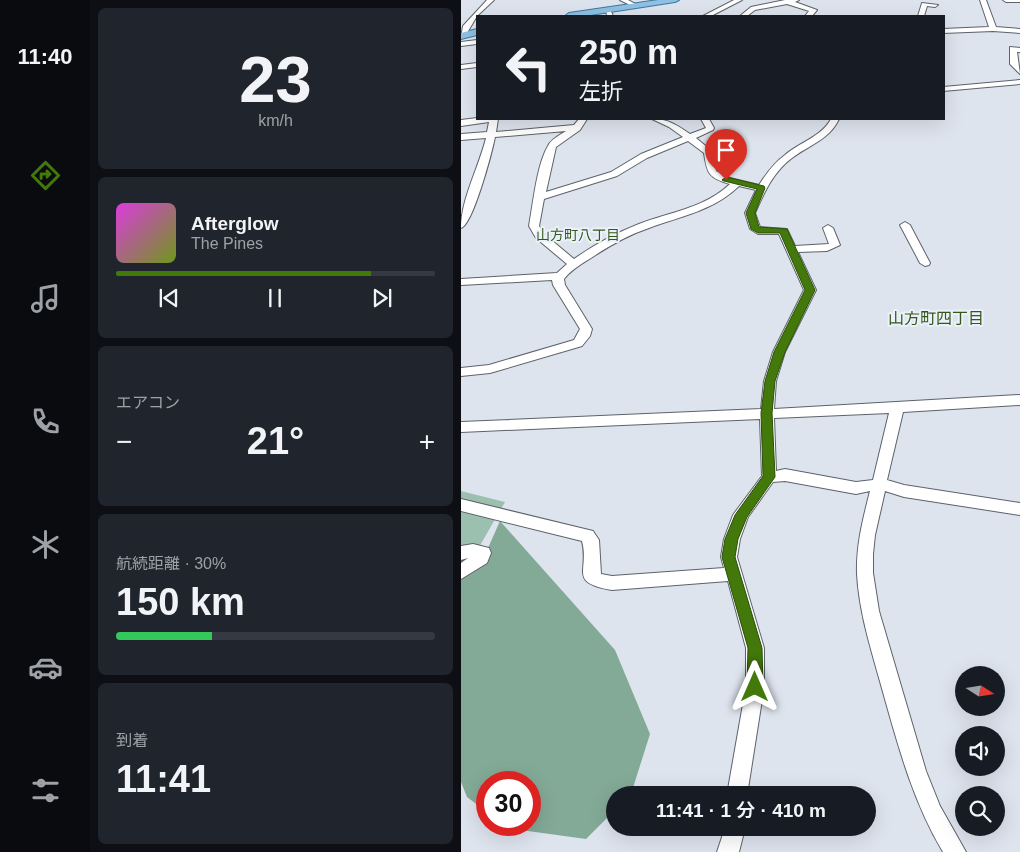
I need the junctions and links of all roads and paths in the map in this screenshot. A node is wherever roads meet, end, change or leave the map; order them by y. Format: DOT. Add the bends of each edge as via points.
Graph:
graph roads {
  1 [pos="491,0"];
  2 [pos="623,0"];
  3 [pos="675,0"];
  4 [pos="739,0"];
  5 [pos="983,0"];
  6 [pos="1006,0"];
  7 [pos="1020,0"];
  8 [pos="792,1"];
  9 [pos="935,5"];
  10 [pos="634,6"];
  11 [pos="609,13"];
  12 [pos="582,15"];
  13 [pos="634,15"];
  14 [pos="708,15"];
  15 [pos="744,15"];
  16 [pos="809,15"];
  17 [pos="921,15"];
  18 [pos="993,29"];
  19 [pos="462,31"];
  20 [pos="945,31"];
  21 [pos="1020,31"];
  22 [pos="476,32"];
  23 [pos="476,42"];
  24 [pos="461,44"];
  25 [pos="1020,50"];
  26 [pos="476,65"];
  27 [pos="461,66"];
  28 [pos="1020,72"];
  29 [pos="1020,82"];
  30 [pos="945,89"];
  31 [pos="484,120"];
  32 [pos="494,120"];
  33 [pos="582,120"];
  34 [pos="659,120"];
  35 [pos="706,120"];
  36 [pos="834,120"];
  37 [pos="461,123"];
  38 [pos="577,128"];
  39 [pos="492,135"];
  40 [pos="461,137"];
  41 [pos="690,138"];
  42 [pos="737,183"];
  43 [pos="761,188"];
  44 [pos="540,197"];
  45 [pos="461,225"];
  46 [pos="905,226"];
  47 [pos="829,228"];
  48 [pos="791,249"];
  49 [pos="925,263"];
  50 [pos="574,264"];
  51 [pos="559,276"];
  52 [pos="461,282"];
  53 [pos="461,372"];
  54 [pos="1020,400"];
  55 [pos="897,408"];
  56 [pos="767,413"];
  57 [pos="461,427"];
  58 [pos="769,477"];
  59 [pos="880,484"];
  60 [pos="461,505"];
  61 [pos="1020,508"];
  62 [pos="461,553"];
  63 [pos="461,572"];
  64 [pos="734,574"];
  65 [pos="738,786"];
  66 [pos="733,836"];
  67 [pos="728,852"];
  68 [pos="955,852"];
  1 -- 19 [label="street" via="472,16"];
  2 -- 10 [label="street"];
  3 -- 10 [label="main road"];
  4 -- 14 [label="street"];
  5 -- 18 [label="street"];
  6 -- 7 [label="street"];
  8 -- 15 [label="street" via="753,8"];
  8 -- 16 [label="street" via="814,10"];
  9 -- 17 [label="street" via="924,4"];
  10 -- 11 [label="main road"];
  10 -- 13 [label="street"];
  11 -- 12 [label="main road"];
  18 -- 20 [label="street"];
  18 -- 21 [label="street"];
  19 -- 22 [label="main road"];
  23 -- 24 [label="street"];
  25 -- 28 [label="street" via="1013,50"];
  26 -- 27 [label="street"];
  29 -- 30 [label="street"];
  31 -- 37 [label="street"];
  32 -- 39 [label="street"];
  33 -- 38 [label="street"];
  34 -- 41 [label="street"];
  35 -- 41 [label="street" via="709,130"];
  36 -- 43 [label="street" via="828,130 785,159"];
  38 -- 39 [label="street"];
  38 -- 44 [label="street" via="552,146"];
  39 -- 40 [label="street"];
  39 -- 45 [label="street"];
  41 -- 42 [label="street" via="708,152 712,172 716,176"];
  41 -- 44 [label="street" via="644,156 614,174"];
  42 -- 43 [label="street"];
  42 -- 50 [label="street" via="729,193 716,200 638,228"];
  43 -- 48 [label="street" via="750,213 755,229 783,230"];
  44 -- 50 [label="street" via="534,226"];
  46 -- 49 [label="street"];
  47 -- 48 [label="street" via="835,244 827,248"];
  48 -- 56 [label="street" via="810,290 779,352 770,381"];
  50 -- 51 [label="street"];
  51 -- 52 [label="street"];
  51 -- 53 [label="street" via="562,292 585,324 586,332 581,341 490,369"];
  54 -- 55 [label="street"];
  55 -- 56 [label="street"];
  55 -- 59 [label="street"];
  56 -- 57 [label="street"];
  56 -- 58 [label="street"];
  58 -- 59 [label="street" via="785,475 856,488"];
  58 -- 64 [label="street" via="741,515 732,539 729,557"];
  59 -- 61 [label="street" via="904,491"];
  59 -- 68 [label="street" via="865,552 871,616 908,748 927,799"];
  60 -- 64 [label="street" via="587,536 591,540 591,575 596,580 612,582"];
  62 -- 63 [label="street" via="483,553"];
  64 -- 65 [label="street" via="755,648 755,687"];
  66 -- 67 [label="street"];
}
